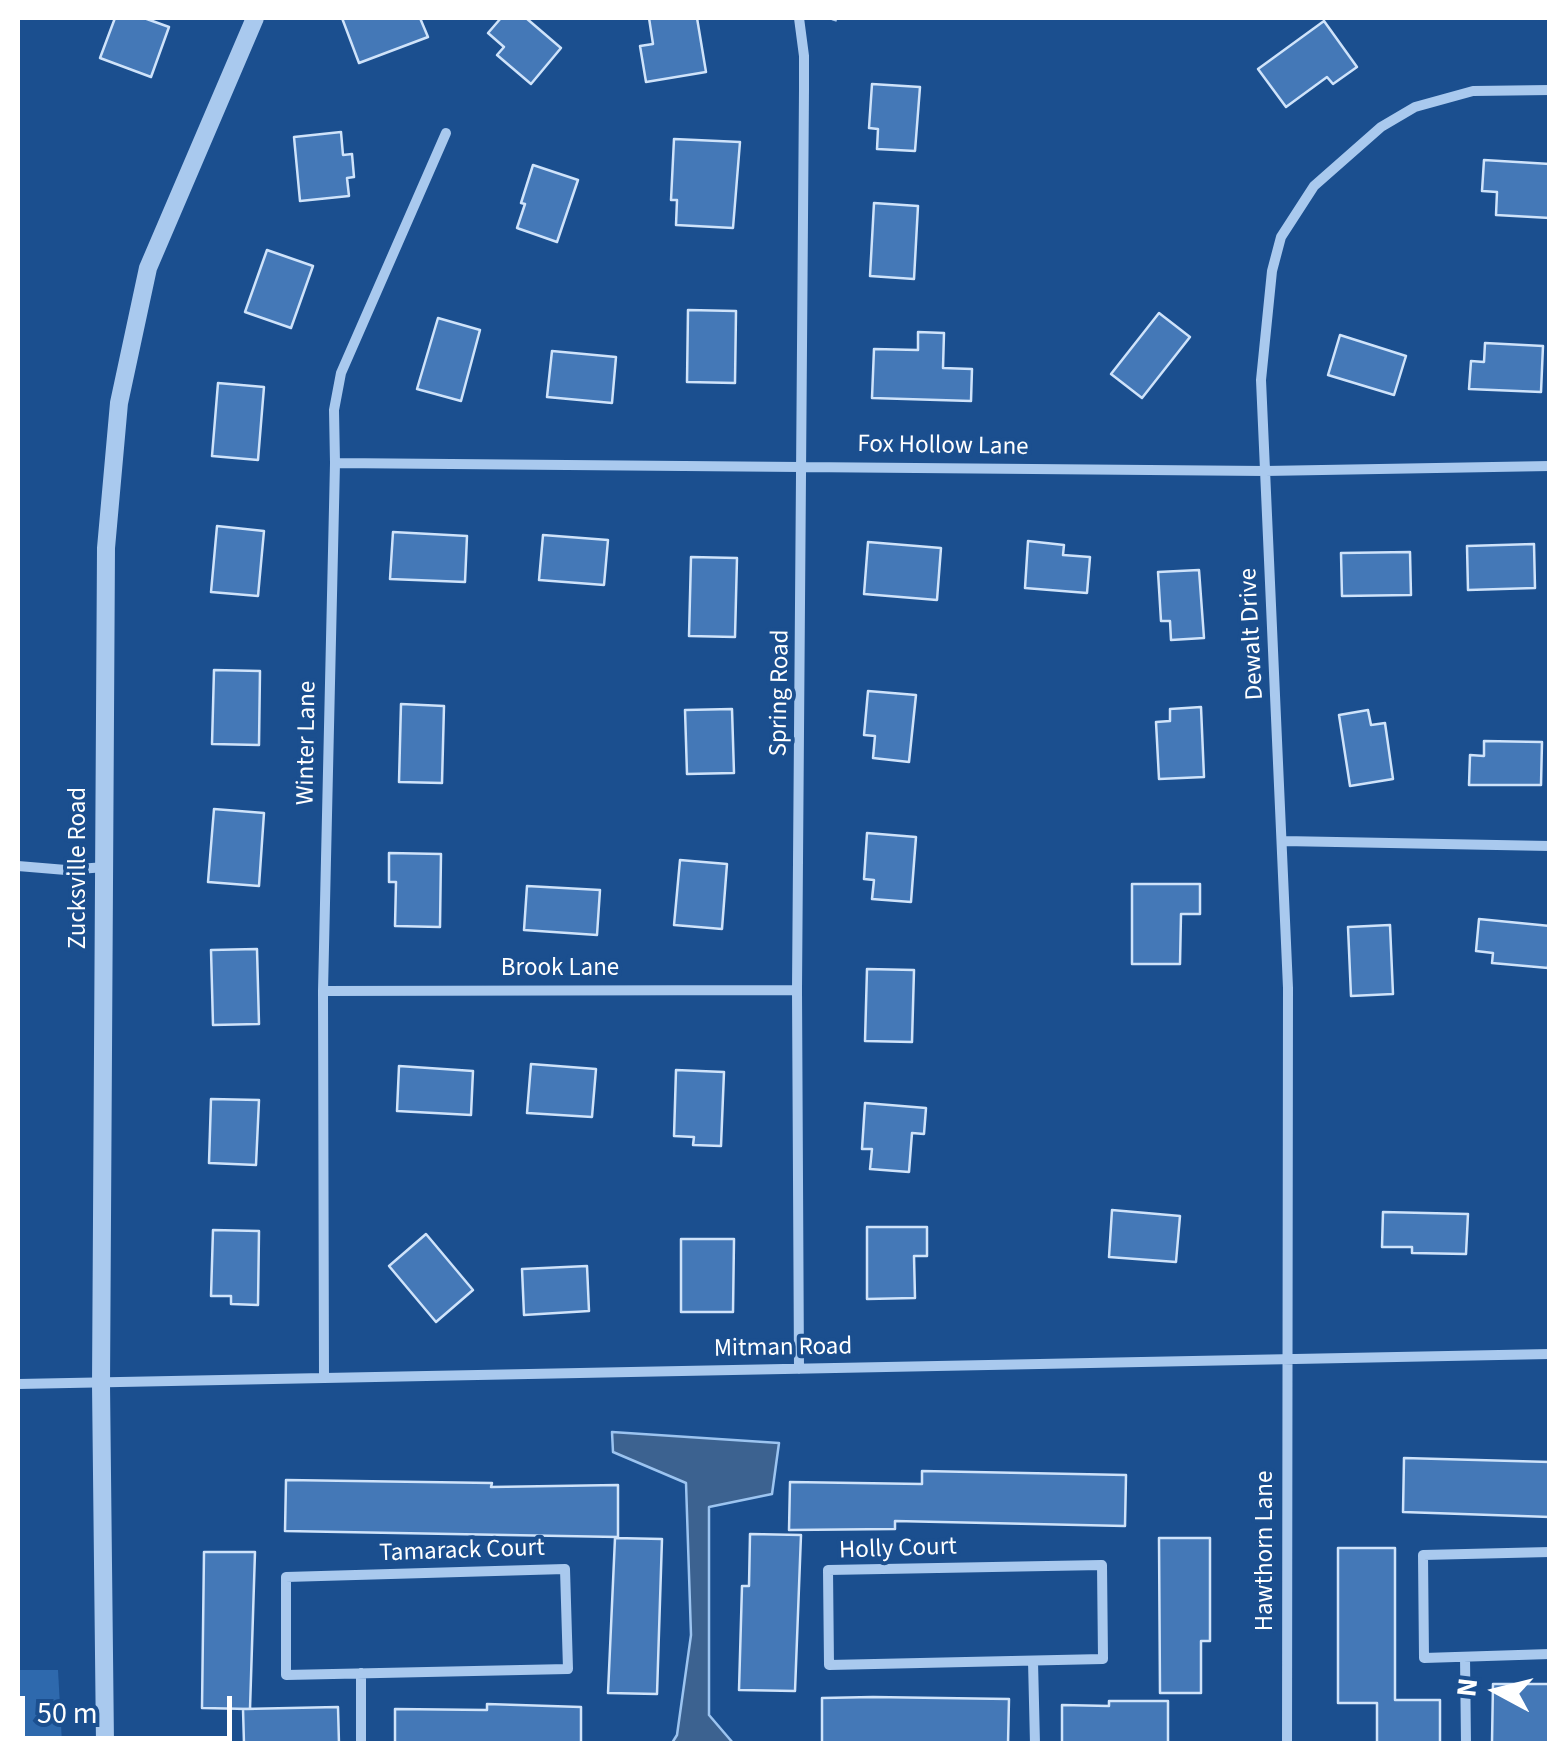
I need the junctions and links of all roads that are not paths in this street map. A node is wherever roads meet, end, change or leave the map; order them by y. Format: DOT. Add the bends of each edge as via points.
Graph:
graph roads {
  1 [pos="255,18"];
  2 [pos="798,18"];
  3 [pos="1550,90"];
  4 [pos="446,133"];
  5 [pos="336,463"];
  6 [pos="1550,466"];
  7 [pos="804,468"];
  8 [pos="1264,471"];
  9 [pos="1282,840"];
  10 [pos="1550,846"];
  11 [pos="18,866"];
  12 [pos="105,867"];
  13 [pos="797,990"];
  14 [pos="324,991"];
  15 [pos="1550,1354"];
  16 [pos="1287,1358"];
  17 [pos="799,1369"];
  18 [pos="324,1377"];
  19 [pos="18,1384"];
  20 [pos="101,1384"];
  21 [pos="1550,1552"];
  22 [pos="1550,1654"];
  23 [pos="1464,1657"];
  24 [pos="1033,1662"];
  25 [pos="361,1673"];
  26 [pos="105,1744"];
  27 [pos="361,1744"];
  28 [pos="1035,1744"];
  29 [pos="1287,1744"];
  30 [pos="1466,1744"];
  1 -- 12 [label="street, Zucksville Road" via="148,268 119,403 106,548"];
  2 -- 7 [label="street, Spring Road" via="804,73"];
  3 -- 8 [label="street, Dewalt Drive" via="1473,91 1415,107 1352,149 1314,186 1282,237 1272,271 1262,380"];
  4 -- 5 [label="street, Winter Lane" via="341,373"];
  5 -- 7 [label="street, Fox Hollow Lane"];
  5 -- 14 [label="street, Winter Lane"];
  6 -- 8 [label="street, Fox Hollow Lane"];
  7 -- 8 [label="street, Fox Hollow Lane"];
  7 -- 13 [label="street, Spring Road"];
  8 -- 9 [label="street, Dewalt Drive"];
  9 -- 10 [label="street"];
  9 -- 16 [label="street, Dewalt Drive"];
  11 -- 12 [label="street"];
  12 -- 20 [label="street, Zucksville Road"];
  13 -- 14 [label="street, Brook Lane"];
  13 -- 17 [label="street, Spring Road"];
  14 -- 18 [label="street, Winter Lane"];
  15 -- 16 [label="street, Mitman Road"];
  16 -- 17 [label="street, Mitman Road"];
  16 -- 29 [label="street, Hawthorn Lane"];
  17 -- 18 [label="street, Mitman Road"];
  18 -- 20 [label="street, Mitman Road"];
  19 -- 20 [label="street, Mitman Road"];
  20 -- 26 [label="street, Zucksville Road"];
  21 -- 23 [label="street" via="1423,1555 1424,1658"];
  22 -- 23 [label="street"];
  23 -- 30 [label="street"];
  24 -- 24 [label="street, Holly Court" via="828,1665 828,1570 1102,1565 1103,1659"];
  24 -- 28 [label="street"];
  25 -- 25 [label="street, Tamarack Court" via="286,1675 286,1577 565,1569 568,1669"];
  25 -- 27 [label="street"];
}
